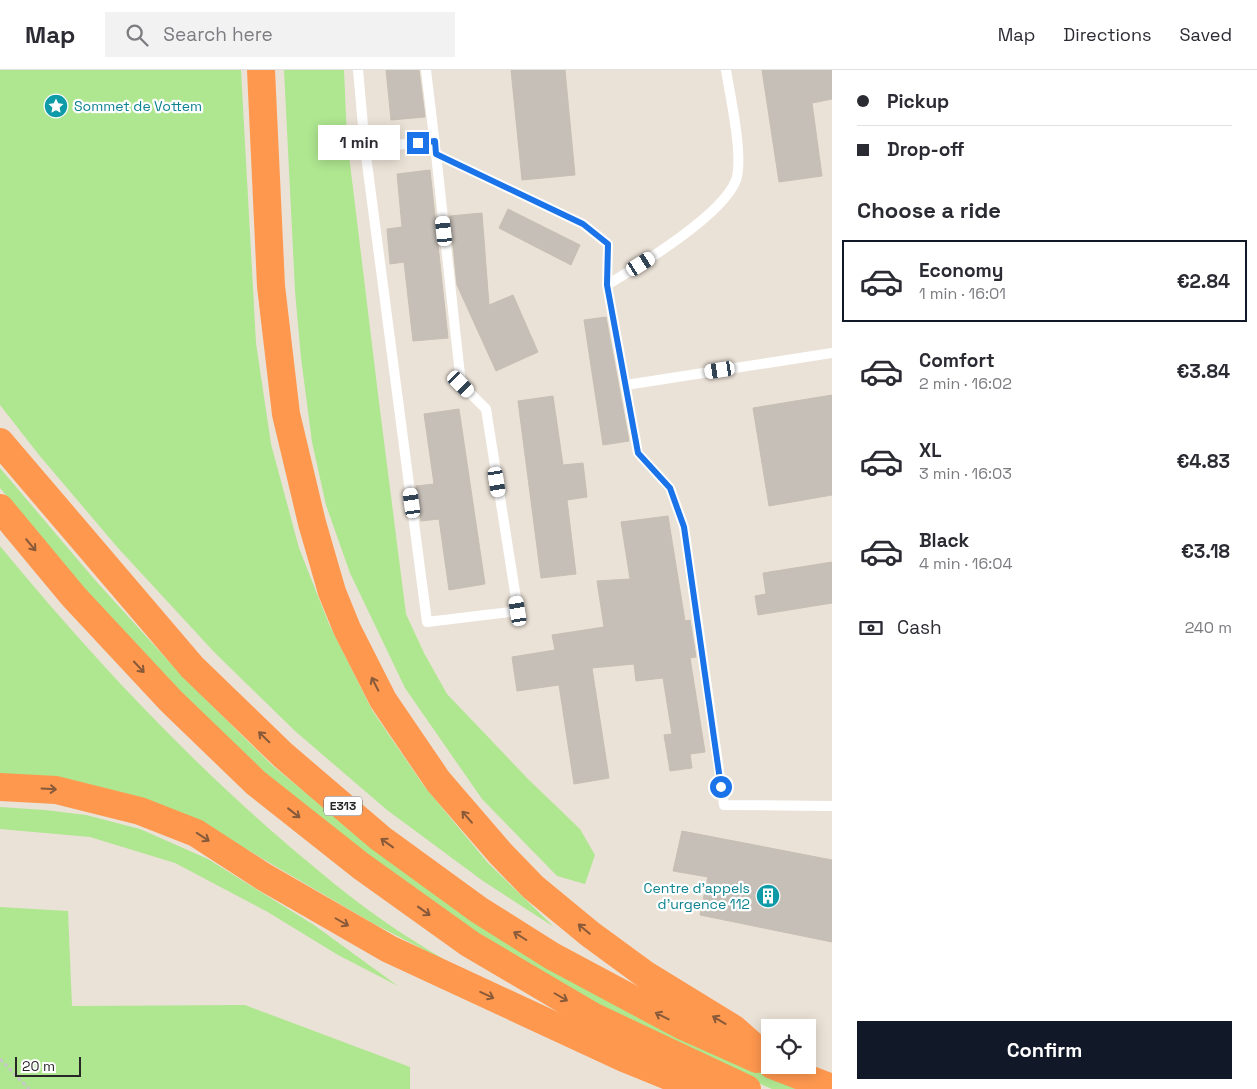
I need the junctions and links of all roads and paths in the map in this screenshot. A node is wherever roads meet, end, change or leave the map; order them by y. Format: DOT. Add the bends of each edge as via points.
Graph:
graph roads {
  1 [pos="261,70"];
  2 [pos="358,70"];
  3 [pos="426,70"];
  4 [pos="726,70"];
  5 [pos="435,141"];
  6 [pos="364,148"];
  7 [pos="436,154"];
  8 [pos="607,285"];
  9 [pos="832,354"];
  10 [pos="626,385"];
  11 [pos="0,442"];
  12 [pos="0,508"];
  13 [pos="0,787"];
  14 [pos="832,806"];
  15 [pos="761,1054"];
  16 [pos="0,1059"];
  17 [pos="761,1060"];
  18 [pos="795,1074"];
  19 [pos="832,1088"];
  20 [pos="29,1089"];
  21 [pos="700,1089"];
  22 [pos="747,1089"];
  15 -- 1 [label="highway, one-way" via="734,1028 646,975 533,887 438,781 383,700 332,592 286,414 271,286"];
  2 -- 6 [label="lane"];
  3 -- 5 [label="lane"];
  4 -- 8 [label="lane" via="738,153 736,179 726,198 658,254"];
  5 -- 6 [label="lane"];
  5 -- 7 [label="lane"];
  6 -- 7 [label="lane" via="427,622 518,611 486,409 461,384"];
  7 -- 8 [label="lane" via="583,224 608,244"];
  8 -- 10 [label="lane"];
  9 -- 10 [label="lane"];
  10 -- 14 [label="lane" via="638,453 670,488 684,527 724,805"];
  17 -- 11 [label="highway, E313, one-way" via="682,1026 552,956 479,910 380,838 282,755 192,667"];
  12 -- 22 [label="highway, E313, one-way" via="74,597 171,701 256,783 354,860 478,949 594,1017"];
  13 -- 21 [label="highway, one-way" via="56,790 140,810 196,833 264,877 389,949 624,1058"];
  16 -- 20 [label="path"];
  18 -- 19 [label="highway, E313"];
}
